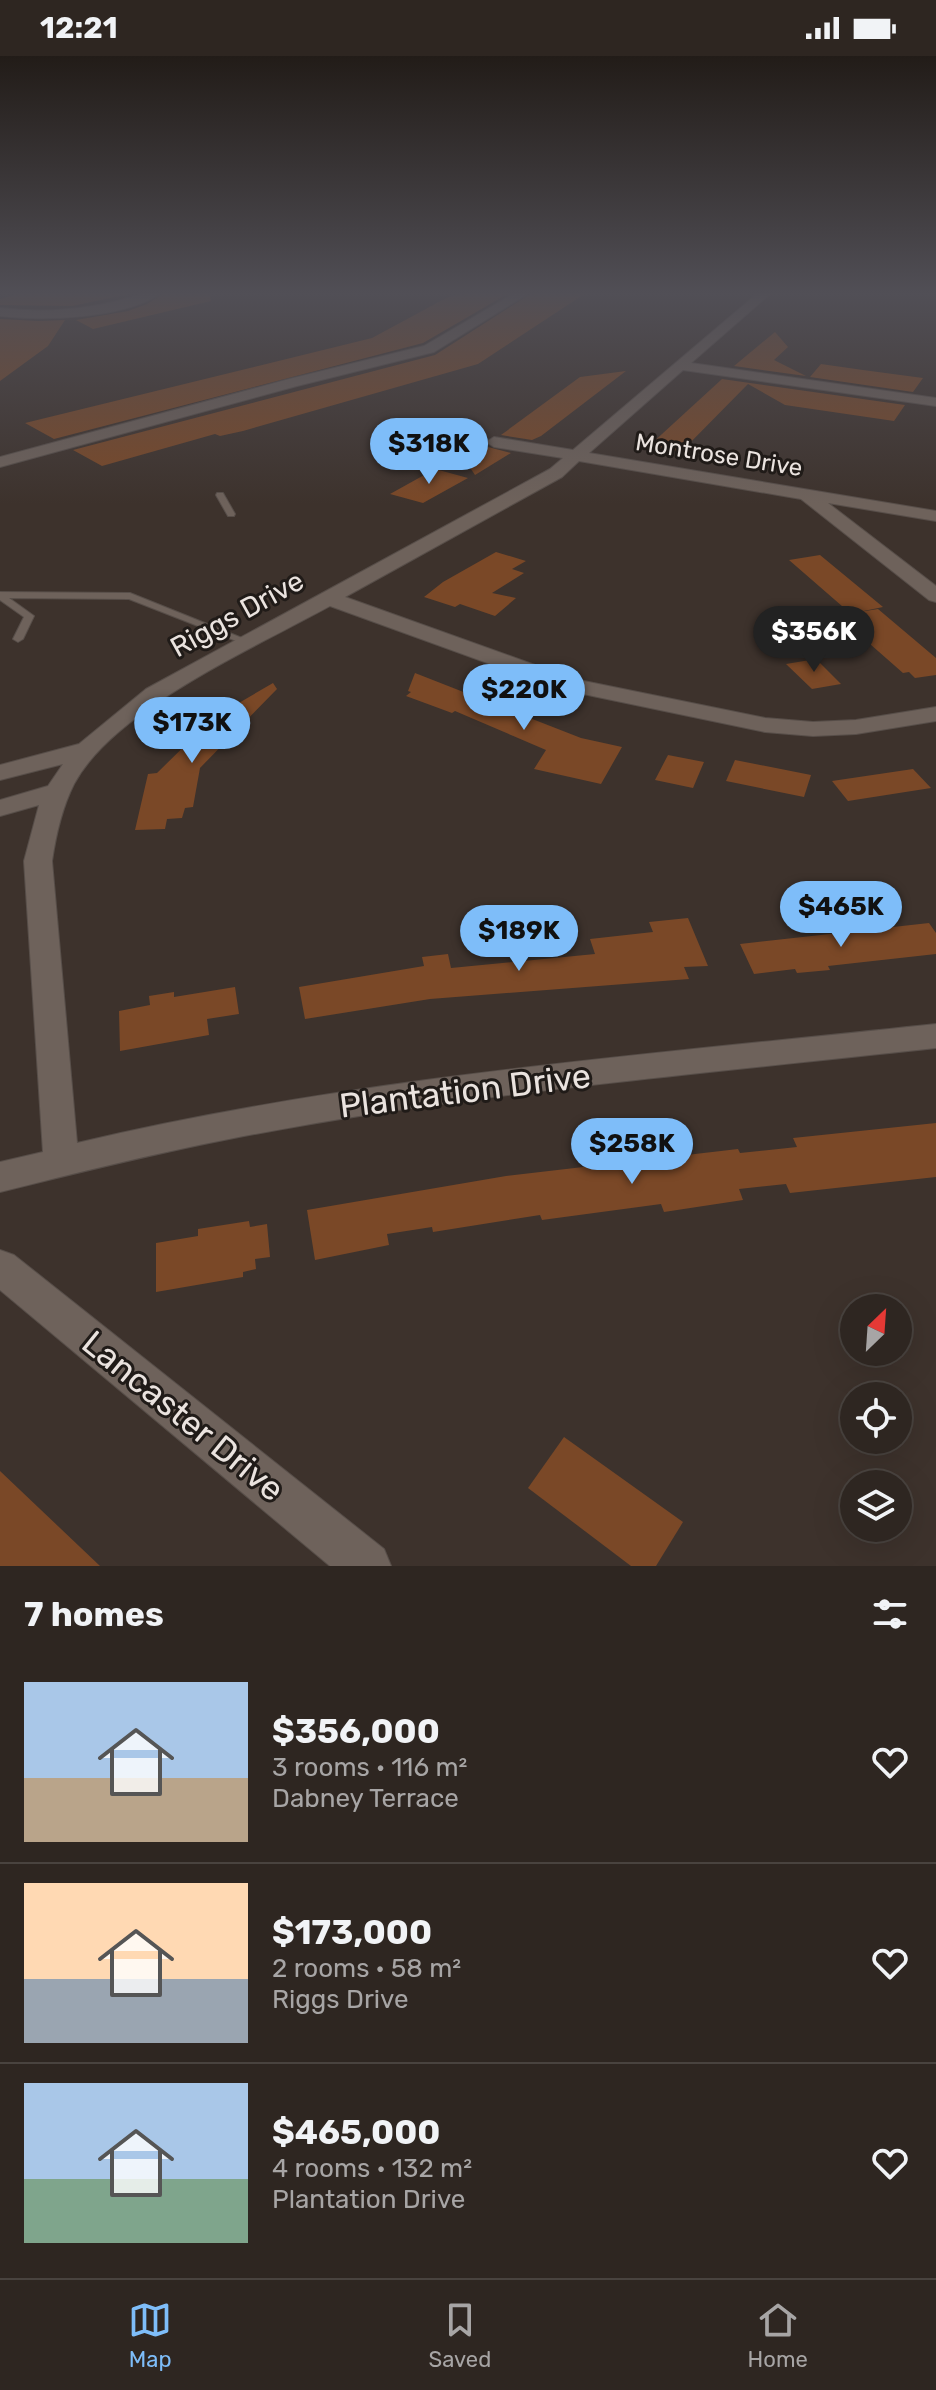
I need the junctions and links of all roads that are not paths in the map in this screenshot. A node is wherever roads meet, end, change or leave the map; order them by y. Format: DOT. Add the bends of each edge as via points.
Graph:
graph roads {
  1 [pos="375,363"];
  2 [pos="685,363"];
  3 [pos="682,366"];
  4 [pos="936,402"];
  5 [pos="494,442"];
  6 [pos="579,456"];
  7 [pos="0,462"];
  8 [pos="805,494"];
  9 [pos="220,495"];
  10 [pos="231,514"];
  11 [pos="936,516"];
  12 [pos="0,596"];
  13 [pos="936,596"];
  14 [pos="328,598"];
  15 [pos="18,639"];
  16 [pos="247,642"];
  17 [pos="936,714"];
  18 [pos="85,750"];
  19 [pos="0,773"];
  20 [pos="56,792"];
  21 [pos="0,808"];
  22 [pos="936,1036"];
  23 [pos="61,1161"];
  24 [pos="0,1177"];
  25 [pos="0,1267"];
  26 [pos="367,1566"];
  1 -- 7 [label="street"];
  2 -- 3 [label="street, Riggs Drive"];
  3 -- 4 [label="street"];
  3 -- 6 [label="street, Riggs Drive"];
  5 -- 6 [label="street, Montrose Drive"];
  6 -- 8 [label="street, Montrose Drive"];
  6 -- 14 [label="street, Riggs Drive"];
  8 -- 11 [label="street, Montrose Drive"];
  8 -- 13 [label="street"];
  9 -- 10 [label="lane"];
  12 -- 15 [label="lane" via="29,616"];
  12 -- 16 [label="lane" via="130,596"];
  14 -- 16 [label="street, Riggs Drive"];
  14 -- 17 [label="street" via="567,684 765,725 856,727"];
  16 -- 18 [label="street, Riggs Drive" via="154,694"];
  18 -- 19 [label="street"];
  18 -- 20 [label="street, Riggs Drive"];
  20 -- 21 [label="street"];
  20 -- 23 [label="street, Riggs Drive" via="43,824 38,861"];
  22 -- 23 [label="street, Plantation Drive" via="379,1099"];
  23 -- 24 [label="street, Plantation Drive"];
  25 -- 26 [label="street, Lancaster Drive"];
}
